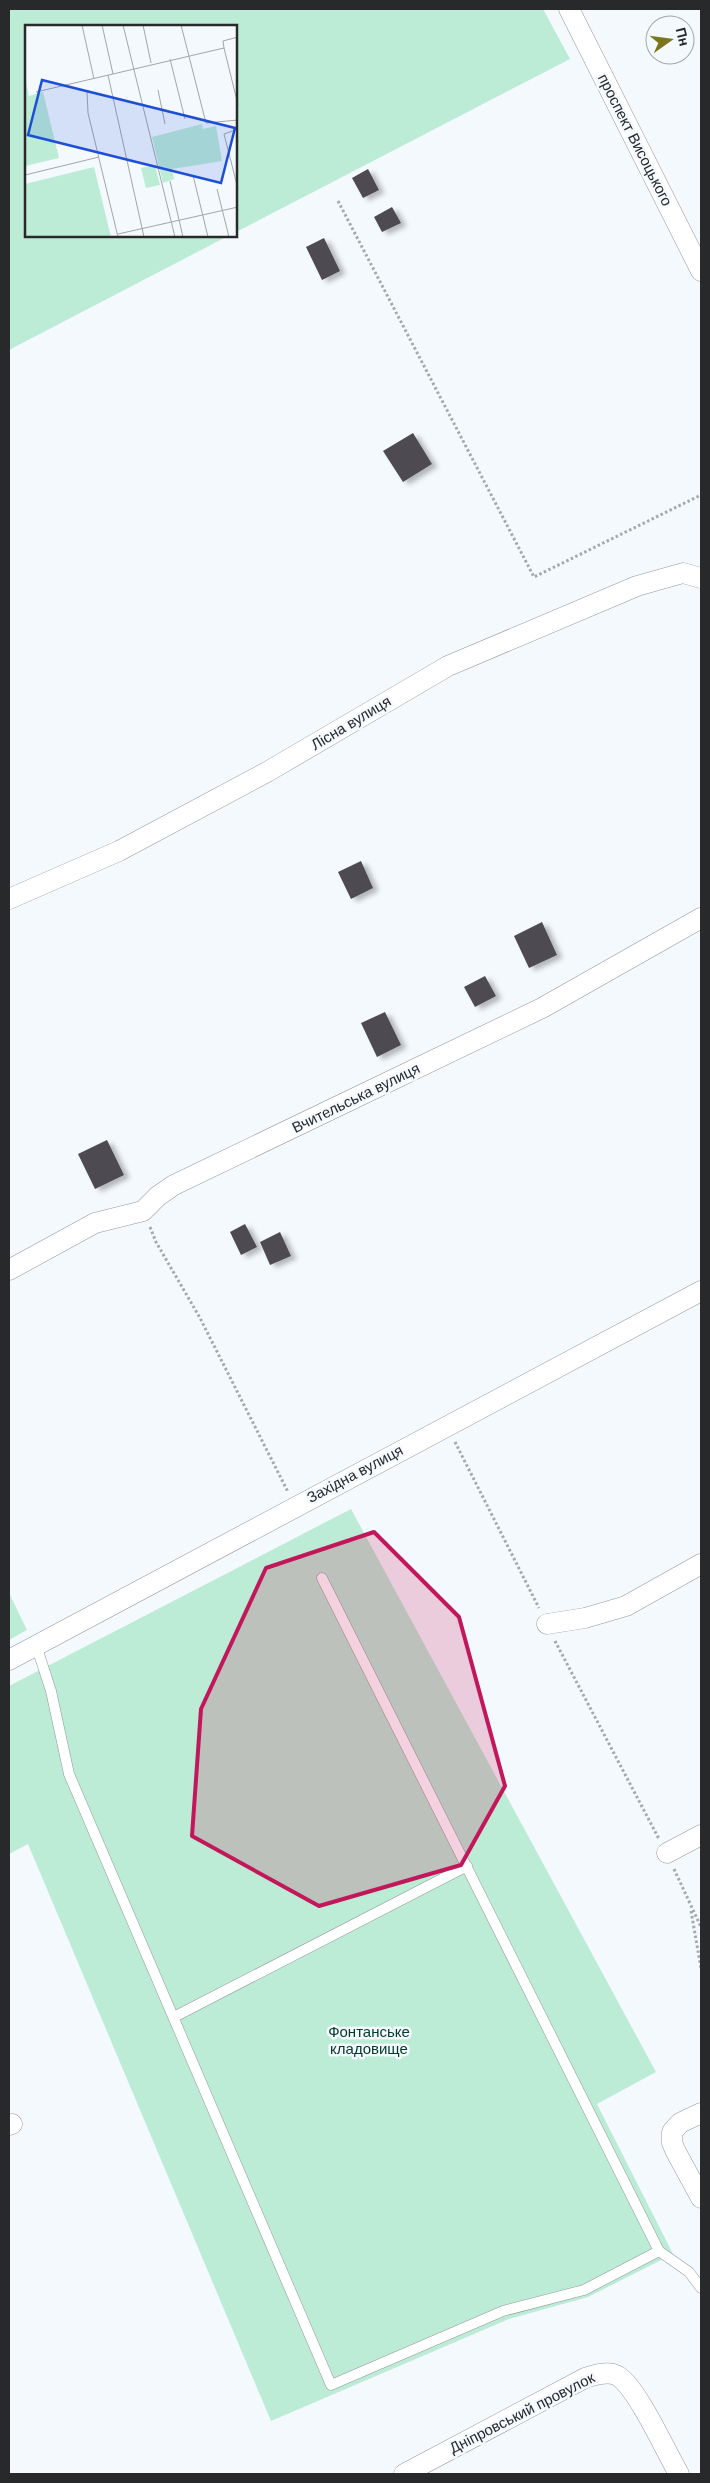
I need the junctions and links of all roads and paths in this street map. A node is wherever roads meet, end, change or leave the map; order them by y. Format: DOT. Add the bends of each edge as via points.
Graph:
graph roads {
  1 [pos="569,9"];
  2 [pos="338,201"];
  3 [pos="701,271"];
  4 [pos="701,495"];
  5 [pos="701,578"];
  6 [pos="9,899"];
  7 [pos="701,918"];
  8 [pos="144,1211"];
  9 [pos="9,1270"];
  10 [pos="701,1290"];
  11 [pos="446,1426"];
  12 [pos="296,1506"];
  13 [pos="701,1564"];
  14 [pos="322,1578"];
  15 [pos="546,1624"];
  16 [pos="36,1645"];
  17 [pos="9,1660"];
  18 [pos="701,1835"];
  19 [pos="667,1853"];
  20 [pos="467,1866"];
  21 [pos="690,1905"];
  22 [pos="701,1927"];
  23 [pos="701,1968"];
  24 [pos="174,2017"];
  25 [pos="701,2113"];
  26 [pos="701,2198"];
  27 [pos="659,2250"];
  28 [pos="701,2288"];
  29 [pos="404,2474"];
  30 [pos="679,2474"];
  1 -- 3 [label="street, проспект Висоцького"];
  2 -- 4 [label="path" via="534,577"];
  5 -- 6 [label="street, Лісна вулиця" via="683,573 637,586 448,666 267,772 136,842"];
  7 -- 8 [label="street, Вчительська вулиця" via="542,1008 174,1185"];
  8 -- 9 [label="street" via="95,1223"];
  8 -- 12 [label="path" via="156,1242 200,1318"];
  10 -- 11 [label="street, Західна вулиця"];
  11 -- 12 [label="street, Західна вулиця"];
  11 -- 15 [label="path"];
  12 -- 16 [label="street, Західна вулиця"];
  13 -- 15 [label="street" via="626,1606 585,1618"];
  14 -- 20 [label="lane"];
  15 -- 19 [label="path"];
  16 -- 17 [label="street, Західна вулиця"];
  16 -- 24 [label="lane" via="52,1691 69,1774"];
  18 -- 19 [label="street"];
  19 -- 21 [label="path"];
  20 -- 24 [label="lane"];
  20 -- 27 [label="lane"];
  21 -- 22 [label="path"];
  21 -- 23 [label="path"];
  24 -- 27 [label="lane" via="331,2385 503,2311 584,2290"];
  25 -- 26 [label="street" via="680,2123 672,2132 672,2143"];
  27 -- 28 [label="lane" via="689,2272"];
  29 -- 30 [label="street, Дніпровський провулок" via="585,2378 603,2373 618,2376 636,2396"];
}
